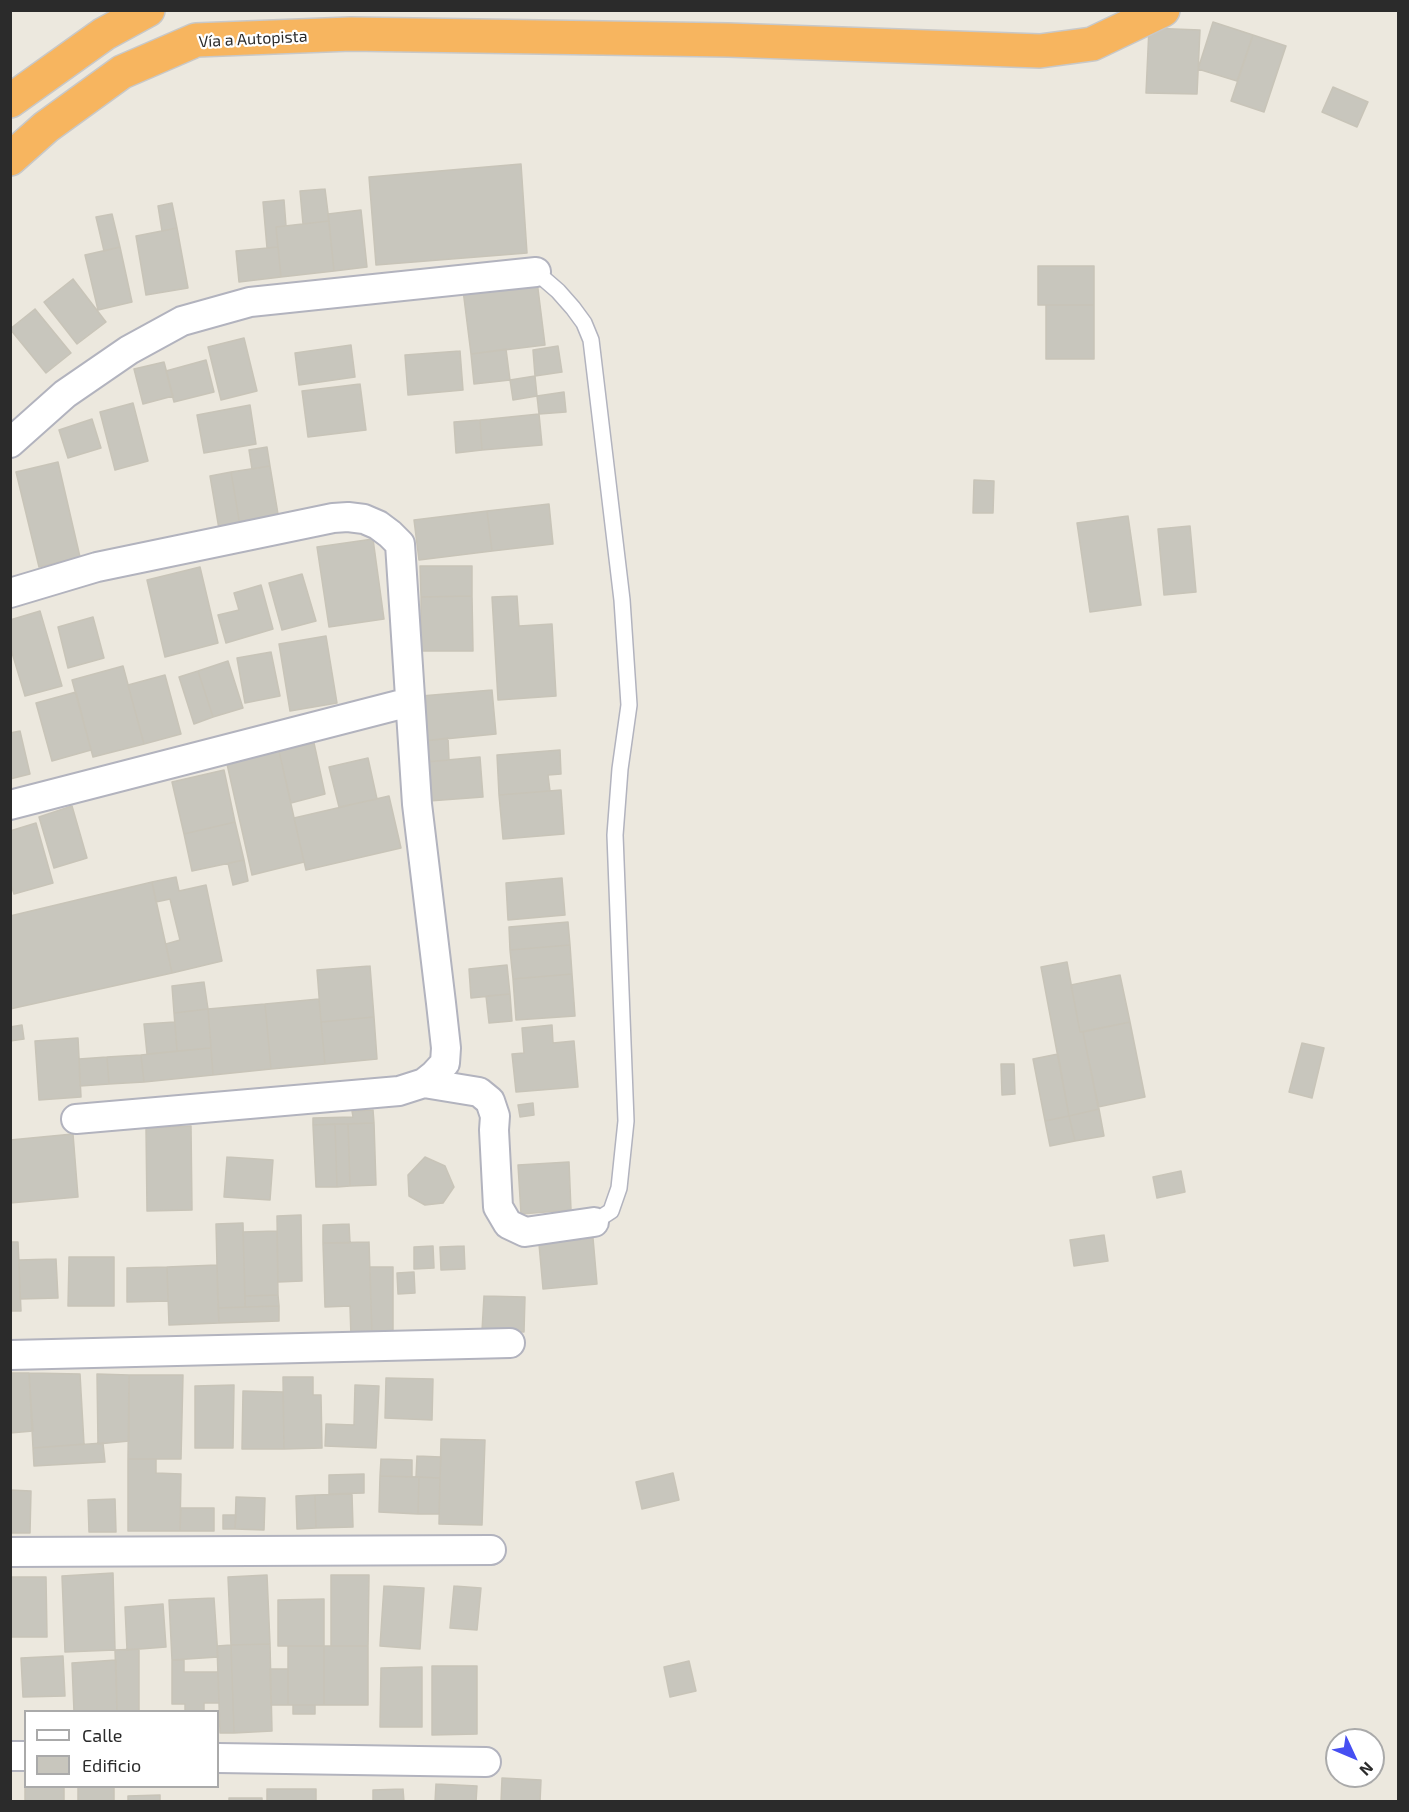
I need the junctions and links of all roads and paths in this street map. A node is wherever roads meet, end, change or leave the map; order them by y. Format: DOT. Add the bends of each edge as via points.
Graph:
graph roads {
  1 [pos="148,10"];
  2 [pos="1163,10"];
  3 [pos="10,101"];
  4 [pos="10,159"];
  5 [pos="536,272"];
  6 [pos="10,443"];
  7 [pos="10,593"];
  8 [pos="410,702"];
  9 [pos="10,805"];
  10 [pos="424,1083"];
  11 [pos="76,1119"];
  12 [pos="594,1222"];
  13 [pos="510,1343"];
  14 [pos="10,1355"];
  15 [pos="491,1550"];
  16 [pos="10,1552"];
  17 [pos="219,1758"];
  18 [pos="486,1761"];
  1 -- 3 [label="highway" via="104,34"];
  2 -- 4 [label="highway, Vía a Autopista" via="1092,44 1040,51 728,40 351,34 196,40 122,72 46,127"];
  5 -- 6 [label="street" via="250,302 182,321 129,350 65,394"];
  5 -- 12 [label="lane" via="573,308 591,340 622,600 629,705 615,835 626,1121 619,1188 611,1211"];
  7 -- 8 [label="street" via="97,567 333,518 364,519 378,525 400,544"];
  8 -- 9 [label="street"];
  8 -- 10 [label="street" via="417,804 446,1048 445,1062"];
  10 -- 11 [label="street" via="399,1091"];
  10 -- 12 [label="street" via="479,1092 490,1101 495,1116 498,1207 508,1224 525,1232"];
  13 -- 14 [label="street"];
  15 -- 16 [label="street"];
  17 -- 18 [label="street"];
}
